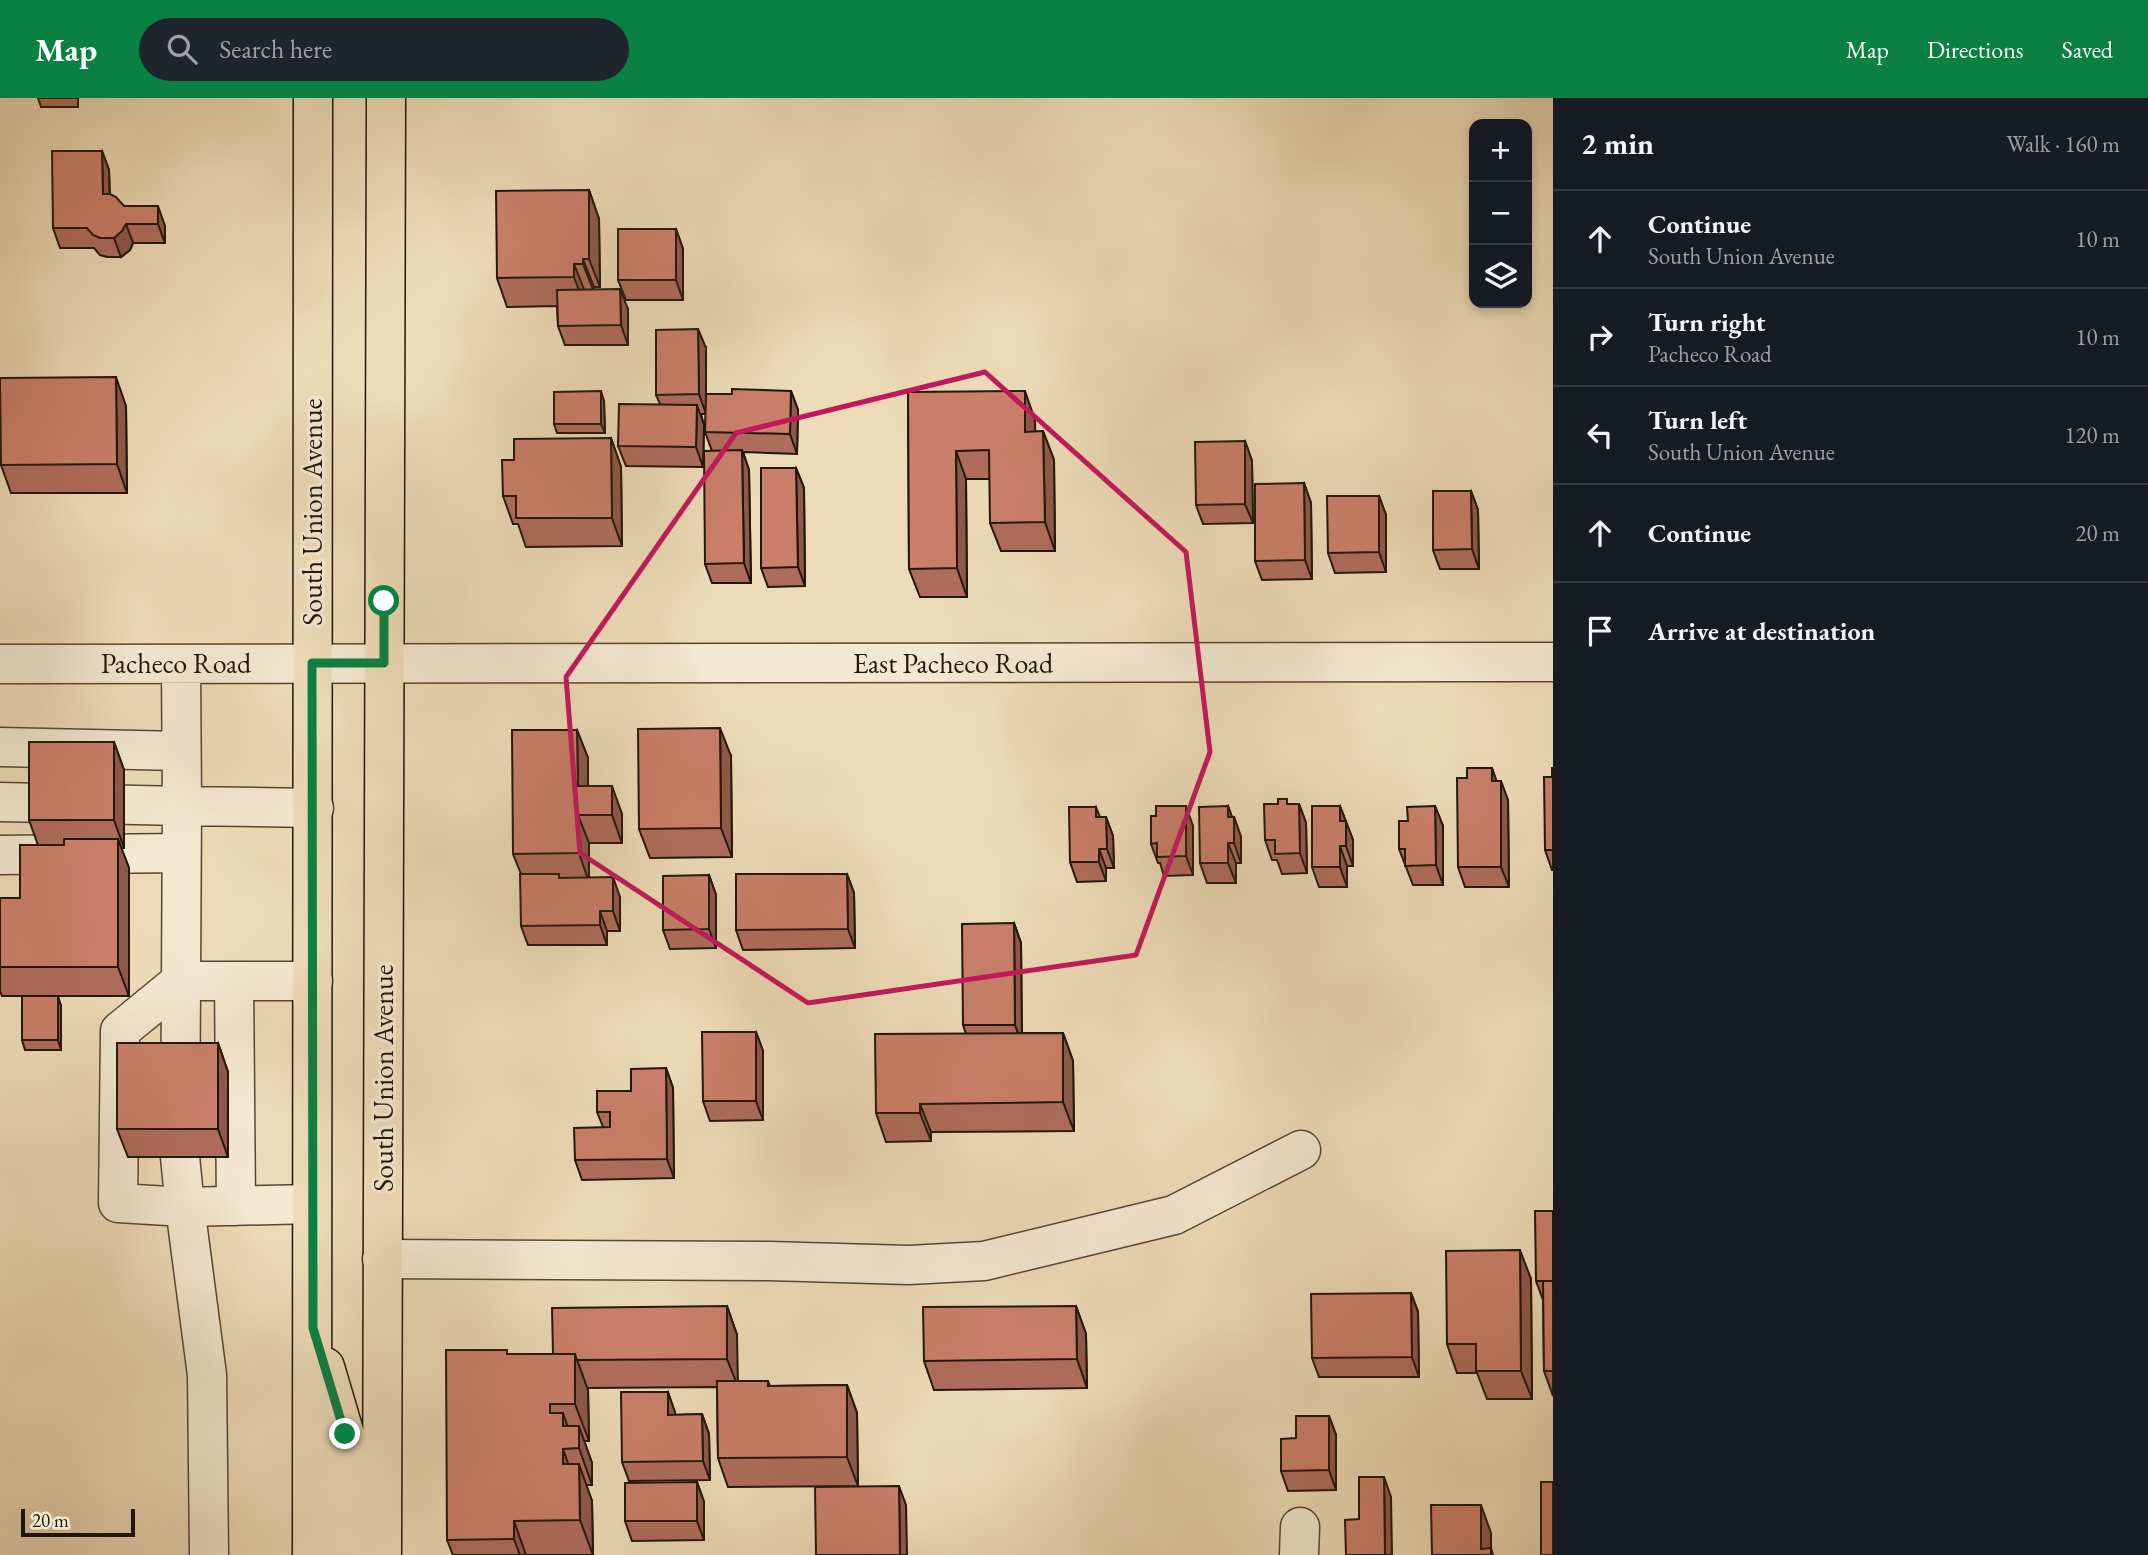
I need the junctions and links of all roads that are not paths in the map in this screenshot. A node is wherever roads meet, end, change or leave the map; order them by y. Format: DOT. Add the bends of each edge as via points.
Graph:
graph roads {
  1 [pos="313,98"];
  2 [pos="386,98"];
  3 [pos="1553,662"];
  4 [pos="312,663"];
  5 [pos="368,663"];
  6 [pos="0,664"];
  7 [pos="181,664"];
  8 [pos="0,747"];
  9 [pos="181,751"];
  10 [pos="0,802"];
  11 [pos="182,806"];
  12 [pos="314,808"];
  13 [pos="181,853"];
  14 [pos="0,855"];
  15 [pos="181,981"];
  16 [pos="234,981"];
  17 [pos="313,981"];
  18 [pos="1301,1150"];
  19 [pos="312,1204"];
  20 [pos="236,1206"];
  21 [pos="185,1207"];
  22 [pos="382,1259"];
  23 [pos="313,1328"];
  24 [pos="209,1555"];
  25 [pos="312,1555"];
  26 [pos="346,1555"];
  27 [pos="382,1555"];
  1 -- 4 [label="main road, South Union Avenue"];
  2 -- 5 [label="main road, South Union Avenue"];
  3 -- 5 [label="street, East Pacheco Road"];
  4 -- 5 [label="street, Pacheco Road"];
  4 -- 7 [label="street, Pacheco Road"];
  4 -- 12 [label="main road, South Union Avenue"];
  5 -- 22 [label="main road, South Union Avenue"];
  6 -- 7 [label="street, Pacheco Road"];
  7 -- 9 [label="street"];
  8 -- 9 [label="street"];
  9 -- 11 [label="street"];
  10 -- 11 [label="street"];
  11 -- 12 [label="street"];
  11 -- 13 [label="street"];
  12 -- 17 [label="main road, South Union Avenue"];
  13 -- 14 [label="street"];
  13 -- 15 [label="street"];
  15 -- 16 [label="street"];
  15 -- 21 [label="street" via="180,1157"];
  15 -- 21 [label="street" via="120,1031 118,1203"];
  16 -- 17 [label="street"];
  16 -- 20 [label="street"];
  17 -- 19 [label="main road, South Union Avenue"];
  18 -- 22 [label="street" via="1174,1215 984,1261 909,1265"];
  19 -- 20 [label="street"];
  19 -- 23 [label="main road, South Union Avenue"];
  20 -- 21 [label="street"];
  21 -- 24 [label="street" via="208,1375"];
  22 -- 27 [label="main road, South Union Avenue"];
  23 -- 25 [label="main road, South Union Avenue"];
  23 -- 26 [label="main road" via="345,1434"];
}
